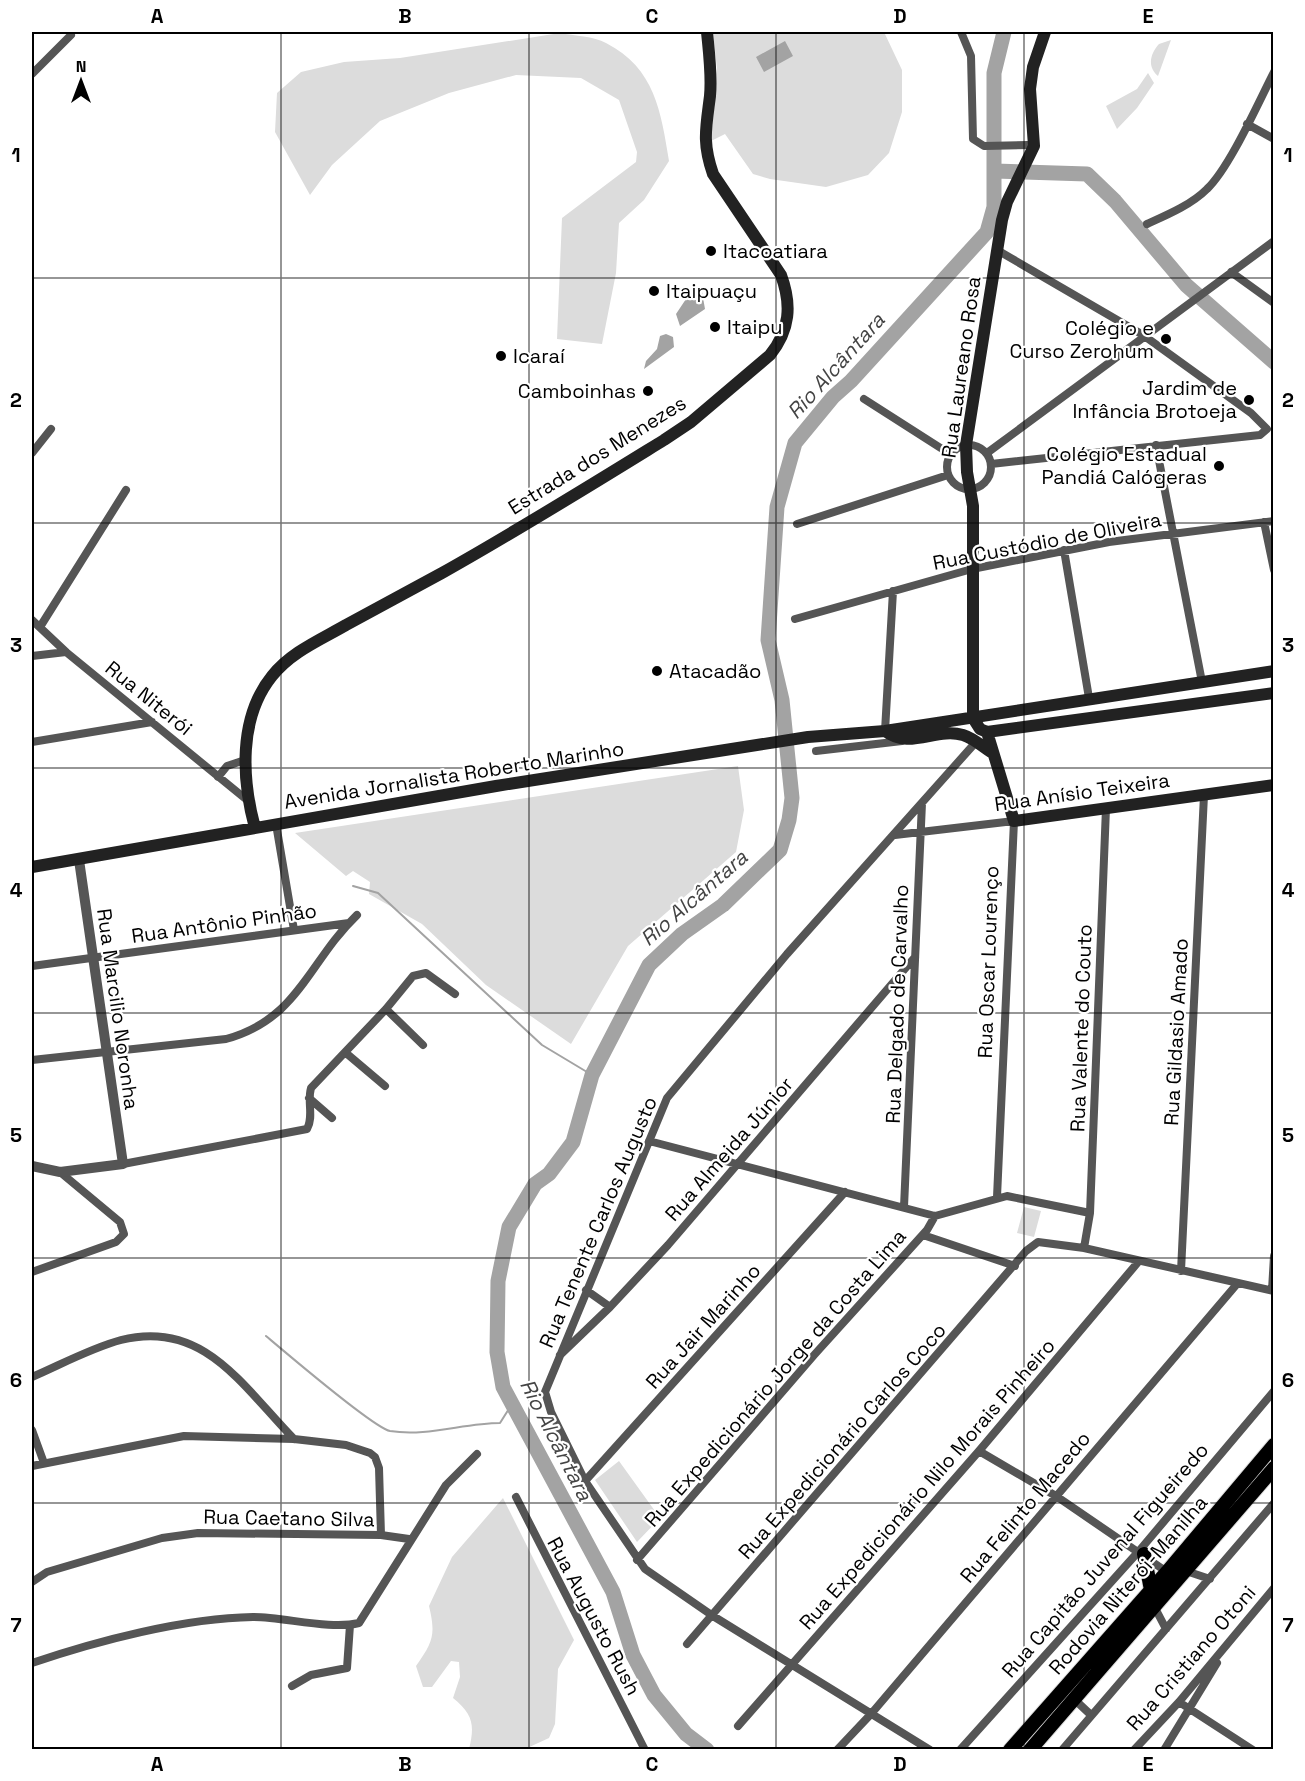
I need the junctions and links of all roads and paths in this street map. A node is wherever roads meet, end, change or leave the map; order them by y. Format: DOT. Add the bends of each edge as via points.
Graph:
graph roads {
  1 [pos="707,32"];
  2 [pos="961,32"];
  3 [pos="1045,32"];
  4 [pos="71,35"];
  5 [pos="1274,72"];
  6 [pos="32,74"];
  7 [pos="1247,124"];
  8 [pos="1274,139"];
  9 [pos="1028,151"];
  10 [pos="1147,224"];
  11 [pos="1273,243"];
  12 [pos="997,250"];
  13 [pos="1231,272"];
  14 [pos="1274,303"];
  15 [pos="1143,335"];
  16 [pos="864,399"];
  17 [pos="51,429"];
  18 [pos="966,445"];
  19 [pos="1156,445"];
  20 [pos="32,453"];
  21 [pos="987,453"];
  22 [pos="950,454"];
  23 [pos="992,465"];
  24 [pos="948,475"];
  25 [pos="970,489"];
  26 [pos="126,490"];
  27 [pos="1269,521"];
  28 [pos="797,524"];
  29 [pos="1172,534"];
  30 [pos="1064,550"];
  31 [pos="972,569"];
  32 [pos="1274,570"];
  33 [pos="893,591"];
  34 [pos="795,619"];
  35 [pos="32,620"];
  36 [pos="40,627"];
  37 [pos="66,652"];
  38 [pos="32,656"];
  39 [pos="1274,671"];
  40 [pos="1202,682"];
  41 [pos="1274,693"];
  42 [pos="1089,698"];
  43 [pos="973,718"];
  44 [pos="1093,718"];
  45 [pos="152,722"];
  46 [pos="885,731"];
  47 [pos="987,732"];
  48 [pos="912,740"];
  49 [pos="32,742"];
  50 [pos="976,742"];
  51 [pos="816,751"];
  52 [pos="991,752"];
  53 [pos="245,760"];
  54 [pos="218,777"];
  55 [pos="1274,785"];
  56 [pos="1204,795"];
  57 [pos="247,800"];
  58 [pos="922,803"];
  59 [pos="1106,808"];
  60 [pos="1014,821"];
  61 [pos="276,824"];
  62 [pos="255,828"];
  63 [pos="921,833"];
  64 [pos="895,835"];
  65 [pos="79,860"];
  66 [pos="32,867"];
  67 [pos="357,915"];
  68 [pos="349,923"];
  69 [pos="294,930"];
  70 [pos="92,957"];
  71 [pos="915,957"];
  72 [pos="32,966"];
  73 [pos="455,994"];
  74 [pos="386,1010"];
  75 [pos="423,1045"];
  76 [pos="106,1051"];
  77 [pos="346,1053"];
  78 [pos="32,1060"];
  79 [pos="385,1086"];
  80 [pos="309,1098"];
  81 [pos="332,1118"];
  82 [pos="649,1141"];
  83 [pos="123,1164"];
  84 [pos="740,1164"];
  85 [pos="32,1166"];
  86 [pos="60,1172"];
  87 [pos="845,1192"];
  88 [pos="997,1197"];
  89 [pos="904,1208"];
  90 [pos="1090,1213"];
  91 [pos="935,1216"];
  92 [pos="923,1235"];
  93 [pos="1084,1248"];
  94 [pos="1274,1256"];
  95 [pos="1139,1261"];
  96 [pos="1018,1262"];
  97 [pos="1181,1271"];
  98 [pos="32,1272"];
  99 [pos="1237,1284"];
  100 [pos="586,1290"];
  101 [pos="1273,1291"];
  102 [pos="610,1307"];
  103 [pos="560,1355"];
  104 [pos="32,1377"];
  105 [pos="1274,1391"];
  106 [pos="32,1430"];
  107 [pos="294,1438"];
  108 [pos="1274,1445"];
  109 [pos="979,1451"];
  110 [pos="477,1454"];
  111 [pos="44,1463"];
  112 [pos="32,1466"];
  113 [pos="1274,1468"];
  114 [pos="585,1481"];
  115 [pos="1056,1496"];
  116 [pos="516,1497"];
  117 [pos="1274,1503"];
  118 [pos="381,1534"];
  119 [pos="409,1539"];
  120 [pos="1141,1552"];
  121 [pos="637,1560"];
  122 [pos="1186,1571"];
  123 [pos="1167,1572"];
  124 [pos="1210,1579"];
  125 [pos="32,1582"];
  126 [pos="1274,1588"];
  127 [pos="1151,1590"];
  128 [pos="1155,1608"];
  129 [pos="713,1616"];
  130 [pos="350,1625"];
  131 [pos="1166,1629"];
  132 [pos="1236,1632"];
  133 [pos="687,1644"];
  134 [pos="32,1663"];
  135 [pos="792,1665"];
  136 [pos="292,1686"];
  137 [pos="1075,1700"];
  138 [pos="1179,1702"];
  139 [pos="871,1714"];
  140 [pos="1091,1715"];
  141 [pos="738,1726"];
  142 [pos="645,1749"];
  143 [pos="837,1749"];
  144 [pos="930,1749"];
  145 [pos="960,1749"];
  146 [pos="1010,1749"];
  147 [pos="1030,1749"];
  148 [pos="1062,1749"];
  149 [pos="1134,1749"];
  150 [pos="1164,1749"];
  151 [pos="1253,1749"];
  1 -- 53 [label="main road, Estrada dos Menezes" via="711,77 704,138 707,156 713,174 781,275 789,310 779,343 770,355 664,440 445,571 287,658 271,676 255,706"];
  2 -- 9 [label="street" via="971,56 973,139 984,146"];
  3 -- 9 [label="main road, Rua Laureano Rosa" via="1029,89 1035,136"];
  4 -- 6 [label="street"];
  5 -- 7 [label="street"];
  7 -- 8 [label="street"];
  7 -- 10 [label="street" via="1207,190"];
  9 -- 12 [label="main road, Rua Laureano Rosa" via="1007,202"];
  11 -- 13 [label="street"];
  12 -- 15 [label="street"];
  12 -- 18 [label="main road, Rua Laureano Rosa"];
  13 -- 14 [label="street"];
  13 -- 15 [label="street"];
  15 -- 19 [label="street" via="1251,413 1267,429 1260,435"];
  15 -- 21 [label="street"];
  16 -- 22 [label="street"];
  17 -- 20 [label="street"];
  18 -- 21 [label="street"];
  18 -- 22 [label="street"];
  18 -- 25 [label="main road, Rua Laureano Rosa"];
  19 -- 23 [label="street"];
  19 -- 29 [label="street"];
  21 -- 23 [label="street"];
  22 -- 24 [label="street" via="946,463"];
  23 -- 25 [label="street" via="987,480"];
  24 -- 25 [label="street" via="960,488"];
  24 -- 28 [label="street"];
  25 -- 31 [label="main road, Rua Laureano Rosa" via="974,506"];
  26 -- 36 [label="street"];
  27 -- 29 [label="street, Rua Custódio de Oliveira"];
  27 -- 32 [label="street"];
  29 -- 30 [label="street, Rua Custódio de Oliveira"];
  29 -- 40 [label="street"];
  30 -- 31 [label="street, Rua Custódio de Oliveira"];
  30 -- 42 [label="street"];
  31 -- 33 [label="street, Rua Custódio de Oliveira"];
  31 -- 43 [label="main road, Rua Laureano Rosa"];
  33 -- 34 [label="street, Rua Custódio de Oliveira"];
  33 -- 46 [label="street"];
  35 -- 36 [label="street, Rua Niterói"];
  36 -- 37 [label="street, Rua Niterói"];
  37 -- 38 [label="street"];
  37 -- 45 [label="street, Rua Niterói"];
  39 -- 40 [label="main road, Avenida Jornalista Roberto Marinho"];
  40 -- 42 [label="main road, Avenida Jornalista Roberto Marinho"];
  41 -- 44 [label="main road"];
  42 -- 43 [label="main road, Avenida Jornalista Roberto Marinho"];
  42 -- 44 [label="main road"];
  43 -- 46 [label="main road, Avenida Jornalista Roberto Marinho"];
  43 -- 47 [label="main road"];
  44 -- 47 [label="main road"];
  45 -- 49 [label="street"];
  45 -- 54 [label="street, Rua Niterói"];
  46 -- 48 [label="main road, Avenida Jornalista Roberto Marinho"];
  46 -- 61 [label="main road, Avenida Jornalista Roberto Marinho" via="808,737"];
  47 -- 52 [label="main road, Rua Oscar Lourenço"];
  48 -- 50 [label="main road, Avenida Jornalista Roberto Marinho" via="954,734"];
  48 -- 51 [label="street, Avenida Jornalista Roberto Marinho"];
  50 -- 52 [label="main road, Avenida Jornalista Roberto Marinho"];
  50 -- 58 [label="street, Rua Tenente Carlos Augusto"];
  52 -- 60 [label="main road, Rua Oscar Lourenço"];
  53 -- 54 [label="street" via="227,766"];
  53 -- 57 [label="main road, Estrada dos Menezes"];
  54 -- 57 [label="street, Rua Niterói"];
  55 -- 56 [label="main road, Rua Anísio Teixeira"];
  56 -- 59 [label="main road, Rua Anísio Teixeira"];
  56 -- 97 [label="street, Rua Gildasio Amado"];
  57 -- 62 [label="main road, Estrada dos Menezes"];
  58 -- 63 [label="street, Rua Delgado de Carvalho"];
  58 -- 64 [label="street, Rua Tenente Carlos Augusto"];
  59 -- 60 [label="main road, Rua Anísio Teixeira"];
  59 -- 90 [label="street, Rua Valente do Couto"];
  60 -- 63 [label="street, Rua Anísio Teixeira"];
  60 -- 88 [label="street, Rua Oscar Lourenço"];
  61 -- 62 [label="main road, Avenida Jornalista Roberto Marinho"];
  61 -- 69 [label="street"];
  62 -- 65 [label="main road, Avenida Jornalista Roberto Marinho"];
  63 -- 64 [label="street, Rua Anísio Teixeira"];
  63 -- 71 [label="street, Rua Delgado de Carvalho"];
  64 -- 82 [label="street, Rua Tenente Carlos Augusto" via="692,1066 667,1098"];
  65 -- 66 [label="main road, Avenida Jornalista Roberto Marinho"];
  65 -- 70 [label="street, Rua Marcilio Noronha"];
  67 -- 68 [label="street"];
  68 -- 69 [label="street, Rua Antônio Pinhão"];
  68 -- 76 [label="street" via="286,1007 249,1033 226,1039"];
  69 -- 70 [label="street, Rua Antônio Pinhão"];
  70 -- 72 [label="street, Rua Antônio Pinhão"];
  70 -- 76 [label="street, Rua Marcilio Noronha"];
  71 -- 84 [label="street, Rua Almeida Júnior"];
  71 -- 89 [label="street, Rua Delgado de Carvalho"];
  73 -- 74 [label="street" via="421,972 413,976"];
  74 -- 75 [label="street"];
  74 -- 77 [label="street"];
  76 -- 78 [label="street"];
  76 -- 83 [label="street, Rua Marcilio Noronha"];
  77 -- 79 [label="street"];
  77 -- 80 [label="street" via="311,1088"];
  80 -- 81 [label="street"];
  80 -- 83 [label="street" via="309,1125 301,1132"];
  82 -- 84 [label="street"];
  82 -- 100 [label="street, Rua Tenente Carlos Augusto"];
  83 -- 86 [label="street"];
  84 -- 87 [label="street"];
  84 -- 102 [label="street, Rua Almeida Júnior"];
  85 -- 86 [label="street"];
  86 -- 98 [label="street" via="120,1222 124,1234 117,1242"];
  87 -- 89 [label="street"];
  87 -- 114 [label="street, Rua Jair Marinho"];
  88 -- 90 [label="street" via="1019,1197"];
  88 -- 91 [label="street"];
  89 -- 91 [label="street"];
  90 -- 93 [label="street, Rua Valente do Couto"];
  91 -- 92 [label="street, Rua Expedicionário Jorge da Costa Lima"];
  92 -- 96 [label="street"];
  92 -- 121 [label="street, Rua Expedicionário Jorge da Costa Lima"];
  93 -- 95 [label="street, Rua Expedicionário Carlos Coco"];
  93 -- 96 [label="street, Rua Expedicionário Carlos Coco" via="1044,1241 1034,1245"];
  94 -- 101 [label="street"];
  95 -- 97 [label="street, Rua Expedicionário Carlos Coco"];
  95 -- 109 [label="street, Rua Expedicionário Nilo Morais Pinheiro"];
  96 -- 129 [label="street, Rua Expedicionário Carlos Coco"];
  97 -- 99 [label="street, Rua Expedicionário Carlos Coco"];
  99 -- 101 [label="street, Rua Expedicionário Carlos Coco"];
  99 -- 115 [label="street, Rua Felinto Macedo"];
  100 -- 102 [label="street"];
  100 -- 103 [label="street, Rua Tenente Carlos Augusto"];
  102 -- 103 [label="street, Rua Almeida Júnior"];
  103 -- 114 [label="street, Rua Tenente Carlos Augusto" via="547,1383 545,1398"];
  104 -- 107 [label="street" via="118,1341 138,1336 180,1338 215,1357"];
  105 -- 120 [label="street, Rua Capitão Juvenal Figueiredo"];
  106 -- 111 [label="street"];
  107 -- 111 [label="street" via="184,1436"];
  107 -- 118 [label="street" via="346,1445 375,1457 379,1468"];
  108 -- 123 [label="highway, Rodovia Niterói-Manilha"];
  109 -- 115 [label="street"];
  109 -- 135 [label="street, Rua Expedicionário Nilo Morais Pinheiro"];
  110 -- 119 [label="street" via="446,1485"];
  111 -- 112 [label="street"];
  113 -- 122 [label="highway, Rodovia Niterói-Manilha"];
  114 -- 121 [label="street, Rua Tenente Carlos Augusto"];
  115 -- 120 [label="street"];
  115 -- 139 [label="street, Rua Felinto Macedo"];
  116 -- 142 [label="street, Rua Augusto Rush"];
  117 -- 124 [label="street"];
  118 -- 119 [label="street, Rua Caetano Silva"];
  118 -- 125 [label="street, Rua Caetano Silva" via="198,1533 162,1538 47,1572"];
  119 -- 130 [label="street" via="368,1612 358,1623"];
  120 -- 123 [label="street"];
  120 -- 127 [label="highway"];
  120 -- 145 [label="street, Rua Capitão Juvenal Figueiredo"];
  121 -- 129 [label="street, Rua Tenente Carlos Augusto"];
  122 -- 124 [label="street"];
  122 -- 128 [label="highway, Rodovia Niterói-Manilha"];
  123 -- 127 [label="highway, Rodovia Niterói-Manilha"];
  124 -- 131 [label="street"];
  126 -- 132 [label="street, Rua Cristiano Otoni"];
  127 -- 146 [label="highway, Rodovia Niterói-Manilha"];
  128 -- 131 [label="street"];
  128 -- 137 [label="highway, Rodovia Niterói-Manilha"];
  129 -- 133 [label="street, Rua Expedicionário Carlos Coco"];
  129 -- 135 [label="street, Rua Tenente Carlos Augusto"];
  130 -- 134 [label="street" via="253,1617 213,1621 101,1643"];
  130 -- 136 [label="street" via="348,1667 311,1675"];
  131 -- 140 [label="street"];
  132 -- 138 [label="street, Rua Cristiano Otoni"];
  132 -- 150 [label="street"];
  135 -- 139 [label="street, Rua Tenente Carlos Augusto"];
  135 -- 141 [label="street, Rua Expedicionário Nilo Morais Pinheiro"];
  137 -- 140 [label="street"];
  137 -- 147 [label="highway, Rodovia Niterói-Manilha"];
  138 -- 149 [label="street, Rua Cristiano Otoni"];
  138 -- 151 [label="street"];
  139 -- 143 [label="street, Rua Felinto Macedo"];
  139 -- 144 [label="street, Rua Tenente Carlos Augusto"];
  140 -- 148 [label="street"];
}
